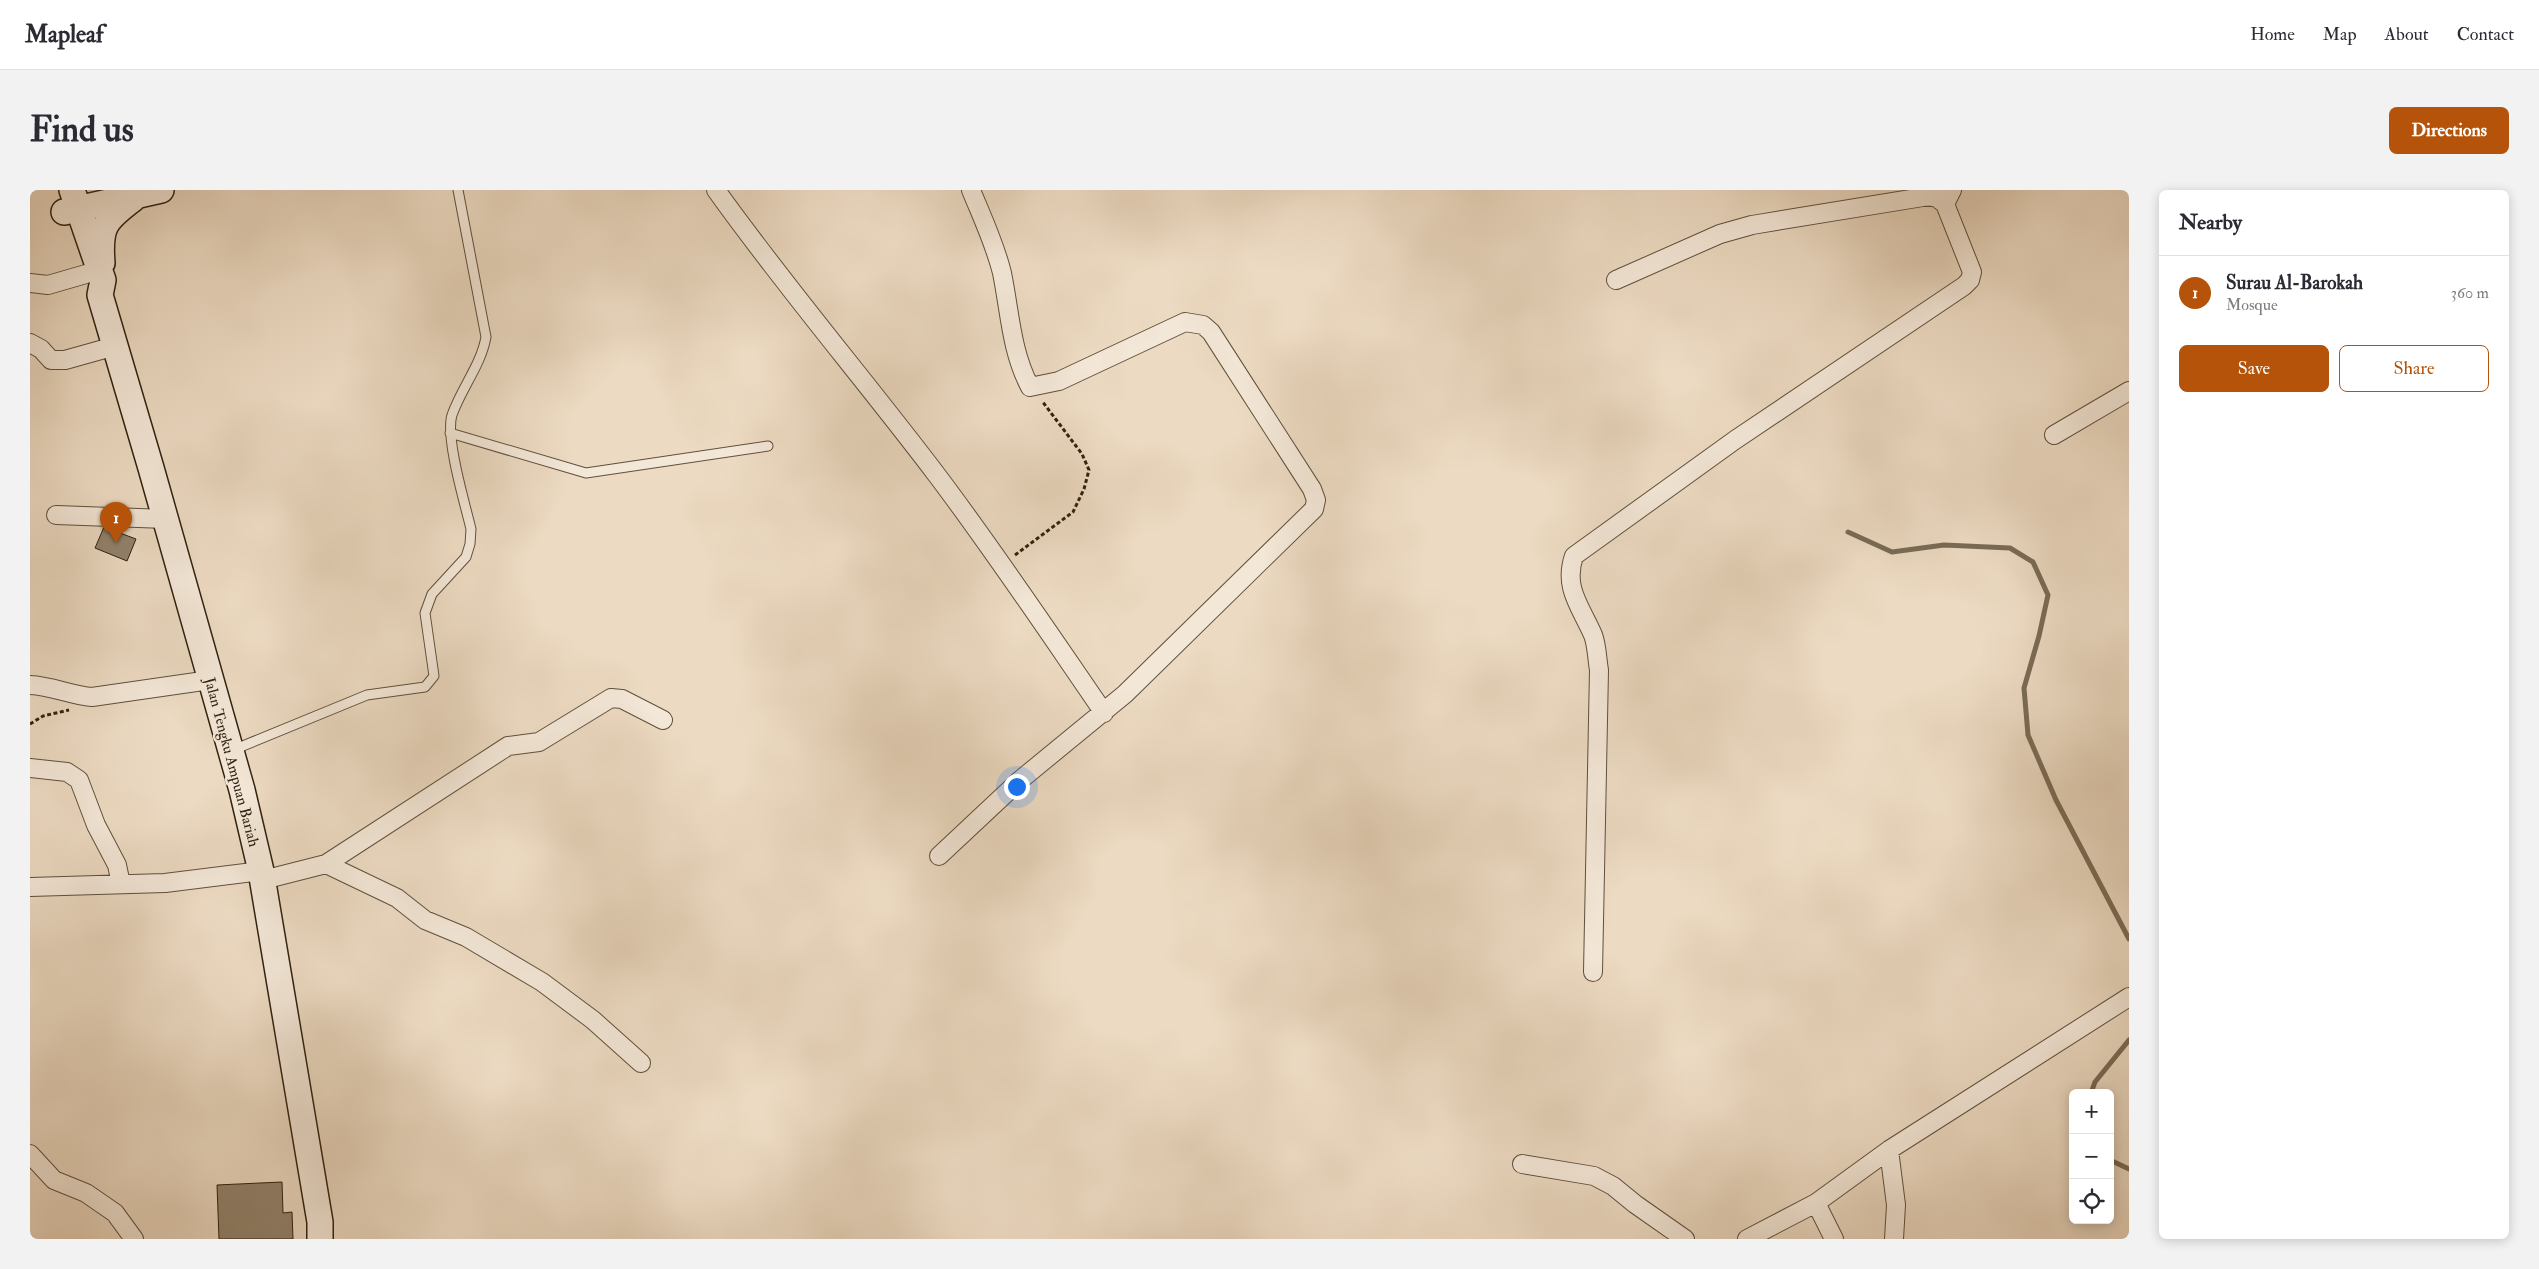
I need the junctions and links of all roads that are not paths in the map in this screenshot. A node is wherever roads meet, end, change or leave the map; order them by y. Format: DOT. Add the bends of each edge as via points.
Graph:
graph roads {
  1 [pos="161,190"];
  2 [pos="458,190"];
  3 [pos="716,190"];
  4 [pos="971,190"];
  5 [pos="126,194"];
  6 [pos="1948,197"];
  7 [pos="68,200"];
  8 [pos="1616,280"];
  9 [pos="30,283"];
  10 [pos="96,283"];
  11 [pos="30,343"];
  12 [pos="115,346"];
  13 [pos="2129,392"];
  14 [pos="450,433"];
  15 [pos="2054,435"];
  16 [pos="768,446"];
  17 [pos="56,515"];
  18 [pos="166,519"];
  19 [pos="210,680"];
  20 [pos="30,685"];
  21 [pos="1104,713"];
  22 [pos="663,720"];
  23 [pos="230,751"];
  24 [pos="30,768"];
  25 [pos="939,856"];
  26 [pos="326,864"];
  27 [pos="262,876"];
  28 [pos="122,884"];
  29 [pos="30,887"];
  30 [pos="1593,972"];
  31 [pos="2129,997"];
  32 [pos="641,1064"];
  33 [pos="1889,1150"];
  34 [pos="30,1154"];
  35 [pos="1522,1164"];
  36 [pos="1816,1203"];
  37 [pos="134,1239"];
  38 [pos="320,1239"];
  39 [pos="1685,1239"];
  40 [pos="1747,1239"];
  41 [pos="1834,1239"];
  42 [pos="1894,1239"];
  1 -- 5 [label="main road"];
  2 -- 14 [label="lane" via="486,337 483,353 452,416"];
  3 -- 21 [label="street" via="761,253 890,414 1002,564"];
  4 -- 21 [label="street" via="997,257 1016,357 1030,387 1059,380 1186,322 1203,325 1211,332 1316,500 1314,509"];
  5 -- 7 [label="main road"];
  5 -- 10 [label="main road" via="110,216 102,235"];
  6 -- 8 [label="street" via="1929,196 1752,225 1720,234"];
  6 -- 30 [label="street" via="1971,264 1970,280 1964,286 1735,440 1574,556 1569,570 1574,597 1594,637 1599,670"];
  7 -- 10 [label="main road, Jalan Tengku Ampuan Bariah"];
  9 -- 10 [label="street"];
  10 -- 12 [label="main road, Jalan Tengku Ampuan Bariah"];
  11 -- 12 [label="street" via="51,360 65,360"];
  12 -- 18 [label="main road, Jalan Tengku Ampuan Bariah"];
  13 -- 15 [label="street"];
  14 -- 16 [label="lane" via="586,473"];
  14 -- 23 [label="lane" via="471,529 470,544 466,557 432,594 425,613 434,676 431,682 425,687 367,695 264,740"];
  17 -- 18 [label="street"];
  18 -- 19 [label="main road, Jalan Tengku Ampuan Bariah"];
  19 -- 20 [label="street" via="92,697 75,696 49,686"];
  19 -- 23 [label="main road, Jalan Tengku Ampuan Bariah"];
  21 -- 25 [label="street" via="1019,781"];
  22 -- 26 [label="street" via="622,699 611,698 539,742 508,746"];
  23 -- 27 [label="main road, Jalan Tengku Ampuan Bariah"];
  24 -- 28 [label="street" via="67,772 79,780"];
  26 -- 27 [label="street"];
  26 -- 32 [label="street" via="397,898 425,920 466,937 542,982 593,1020"];
  27 -- 28 [label="street"];
  27 -- 38 [label="main road, Jalan Tengku Ampuan Bariah" via="320,1222"];
  28 -- 29 [label="street"];
  31 -- 33 [label="street"];
  33 -- 36 [label="street"];
  33 -- 42 [label="street" via="1896,1204"];
  34 -- 37 [label="street" via="54,1180 86,1193 115,1213"];
  35 -- 39 [label="street" via="1594,1176 1614,1186"];
  36 -- 40 [label="street"];
  36 -- 41 [label="street"];
}
